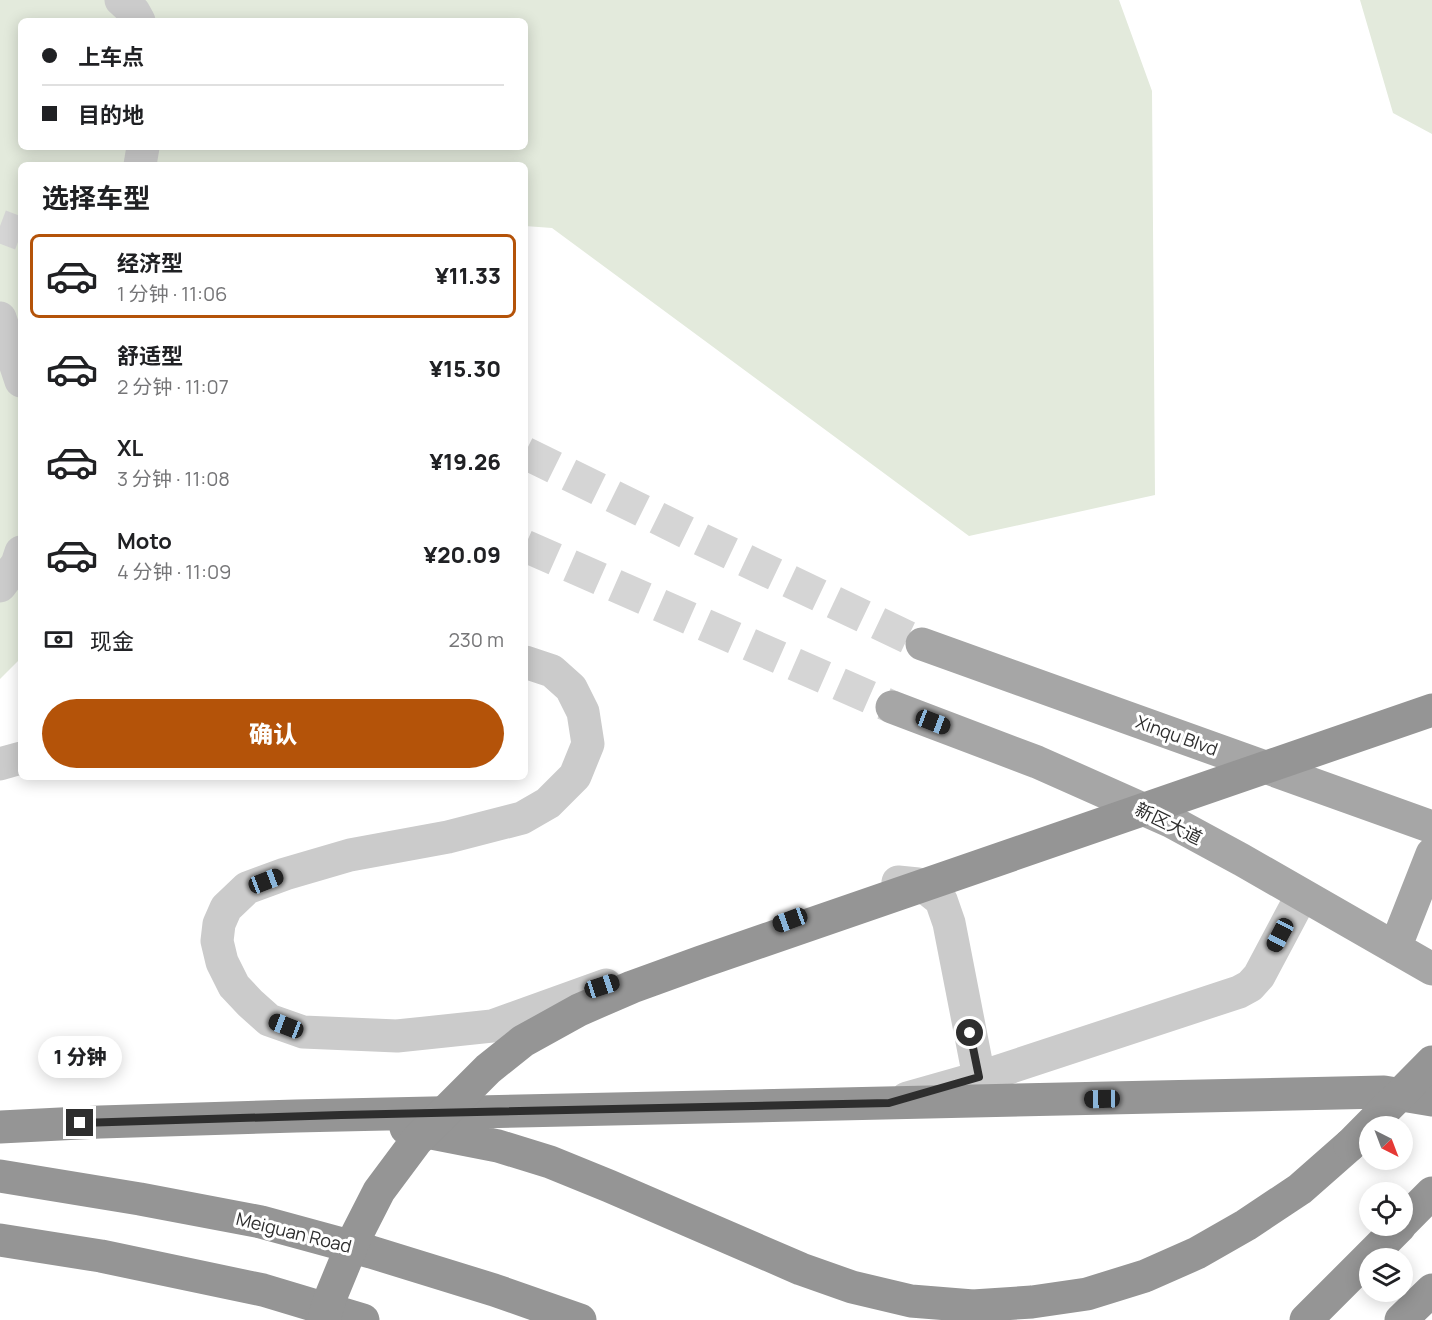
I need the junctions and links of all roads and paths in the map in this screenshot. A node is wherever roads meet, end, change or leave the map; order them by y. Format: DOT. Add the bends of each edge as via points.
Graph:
graph roads {
  1 [pos="121,0"];
  2 [pos="137,18"];
  3 [pos="0,318"];
  4 [pos="18,372"];
  5 [pos="18,561"];
  6 [pos="0,586"];
  7 [pos="921,644"];
  8 [pos="528,663"];
  9 [pos="892,706"];
  10 [pos="1432,710"];
  11 [pos="18,759"];
  12 [pos="0,764"];
  13 [pos="1432,827"];
  14 [pos="1432,854"];
  15 [pos="1302,895"];
  16 [pos="1395,948"];
  17 [pos="1432,969"];
  18 [pos="1432,1062"];
  19 [pos="979,1077"];
  20 [pos="1432,1100"];
  21 [pos="889,1103"];
  22 [pos="296,1116"];
  23 [pos="0,1127"];
  24 [pos="0,1176"];
  25 [pos="1432,1193"];
  26 [pos="1413,1212"];
  27 [pos="1389,1236"];
  28 [pos="0,1240"];
  29 [pos="263,1290"];
  30 [pos="1432,1290"];
  31 [pos="324,1320"];
  32 [pos="363,1320"];
  33 [pos="579,1320"];
  34 [pos="1306,1320"];
  35 [pos="1401,1320"];
  1 -- 2 [label="lane"];
  3 -- 4 [label="lane"];
  5 -- 6 [label="lane"];
  7 -- 13 [label="main road, Xinqu Blvd"];
  8 -- 19 [label="lane" via="552,671 571,688 583,712 588,744 575,776 548,802 522,818 448,837 350,855 247,888 226,908 217,941 234,986 250,1003 269,1020 303,1032 397,1036 492,1026 901,882 918,884 941,900"];
  9 -- 15 [label="main road, 新区大道" via="1037,762 1172,822"];
  10 -- 31 [label="highway, bridge" via="701,962 579,1010 523,1041 488,1069 417,1140 379,1191 355,1238"];
  11 -- 12 [label="lane"];
  14 -- 16 [label="main road"];
  15 -- 16 [label="main road, 新区大道"];
  15 -- 19 [label="lane" via="1250,986"];
  16 -- 17 [label="main road, 新区大道"];
  18 -- 22 [label="highway, bridge" via="1300,1189 1197,1253 1145,1276 1087,1294 973,1306 911,1301 852,1287 560,1166 498,1146 403,1127"];
  19 -- 21 [label="lane"];
  20 -- 21 [label="highway" via="1384,1092"];
  21 -- 22 [label="highway"];
  22 -- 23 [label="highway"];
  24 -- 33 [label="highway, Meiguan Road" via="261,1222 371,1252"];
  25 -- 26 [label="highway"];
  27 -- 34 [label="highway"];
  28 -- 29 [label="highway"];
  29 -- 31 [label="main road"];
  29 -- 32 [label="highway"];
  30 -- 35 [label="highway"];
}
